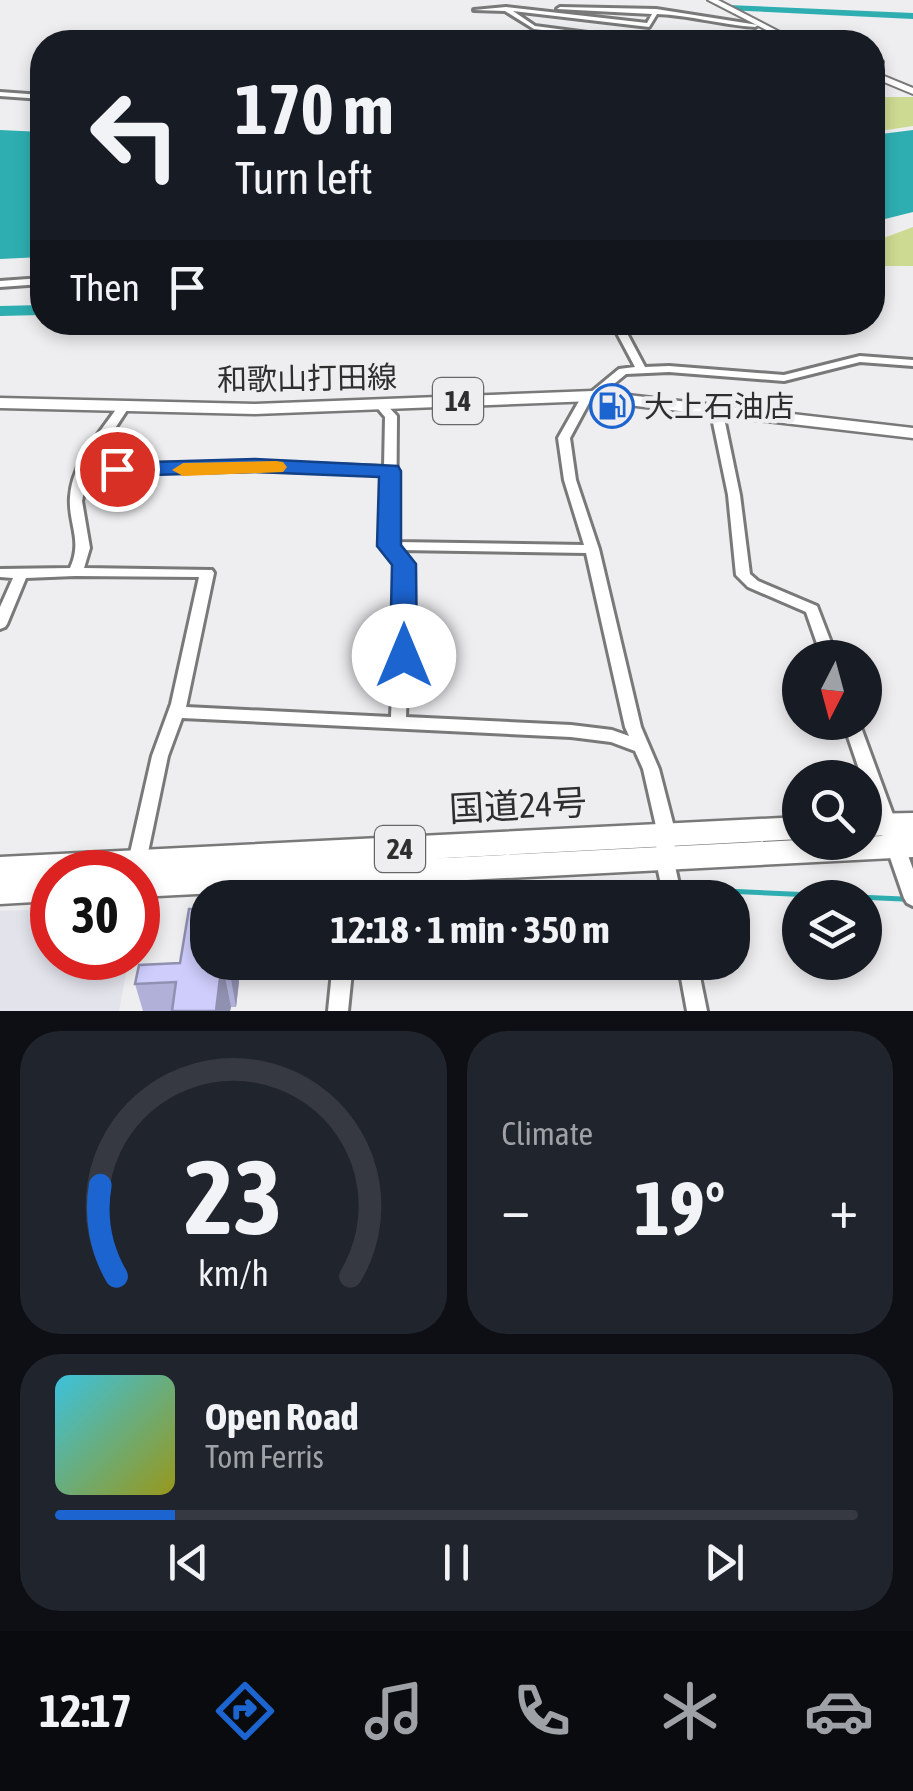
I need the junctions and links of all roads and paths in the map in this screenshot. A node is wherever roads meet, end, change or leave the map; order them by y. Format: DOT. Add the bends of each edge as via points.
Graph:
graph roads {
  1 [pos="712,0"];
  2 [pos="509,4"];
  3 [pos="477,10"];
  4 [pos="656,12"];
  5 [pos="755,25"];
  6 [pos="551,30"];
  7 [pos="767,30"];
  8 [pos="885,79"];
  9 [pos="913,91"];
  10 [pos="0,94"];
  11 [pos="30,95"];
  12 [pos="30,283"];
  13 [pos="0,284"];
  14 [pos="623,335"];
  15 [pos="913,364"];
  16 [pos="642,370"];
  17 [pos="590,396"];
  18 [pos="0,403"];
  19 [pos="380,404"];
  20 [pos="124,406"];
  21 [pos="716,408"];
  22 [pos="913,433"];
  23 [pos="86,469"];
  24 [pos="390,471"];
  25 [pos="389,546"];
  26 [pos="592,549"];
  27 [pos="75,572"];
  28 [pos="0,574"];
  29 [pos="21,574"];
  30 [pos="0,624"];
  31 [pos="823,640"];
  32 [pos="175,712"];
  33 [pos="398,724"];
  34 [pos="858,740"];
  35 [pos="639,746"];
  36 [pos="782,830"];
  37 [pos="895,833"];
  38 [pos="666,846"];
  39 [pos="142,850"];
  40 [pos="0,869"];
  41 [pos="30,870"];
  42 [pos="160,874"];
  43 [pos="316,875"];
  44 [pos="671,880"];
  45 [pos="30,890"];
  46 [pos="0,892"];
  47 [pos="913,898"];
  48 [pos="341,980"];
  49 [pos="691,980"];
  50 [pos="338,1011"];
  51 [pos="697,1011"];
  1 -- 5 [label="main road"];
  2 -- 3 [label="street"];
  2 -- 4 [label="street"];
  2 -- 4 [label="street" via="649,24"];
  2 -- 6 [label="street" via="534,28"];
  4 -- 5 [label="street" via="709,17 723,26"];
  5 -- 7 [label="main road"];
  8 -- 9 [label="main road"];
  10 -- 11 [label="street"];
  12 -- 13 [label="street"];
  14 -- 16 [label="street"];
  15 -- 16 [label="street" via="860,359 784,378"];
  16 -- 17 [label="street" via="616,374"];
  17 -- 19 [label="main road, 和歌山打田線 / 14"];
  17 -- 21 [label="main road, 和歌山打田線 / 14"];
  17 -- 26 [label="street" via="564,438"];
  18 -- 20 [label="main road, 和歌山打田線 / 14"];
  19 -- 20 [label="main road, 和歌山打田線 / 14"];
  19 -- 24 [label="street" via="391,416"];
  20 -- 23 [label="street"];
  21 -- 22 [label="main road, 和歌山打田線 / 14"];
  21 -- 31 [label="street" via="743,575 812,609"];
  23 -- 24 [label="street"];
  23 -- 27 [label="street" via="76,500 86,546"];
  24 -- 25 [label="street"];
  25 -- 26 [label="street"];
  25 -- 33 [label="street" via="404,564"];
  26 -- 35 [label="street"];
  27 -- 29 [label="street"];
  27 -- 32 [label="street" via="207,573"];
  28 -- 29 [label="street"];
  29 -- 30 [label="street"];
  32 -- 33 [label="street"];
  32 -- 39 [label="street"];
  33 -- 35 [label="street" via="571,731"];
  34 -- 37 [label="street"];
  35 -- 38 [label="street" via="651,768"];
  36 -- 38 [label="main road, 国道24号 / 24"];
  37 -- 38 [label="main road, 国道24号 / 24"];
  37 -- 47 [label="street"];
  38 -- 43 [label="main road, 国道24号 / 24"];
  38 -- 44 [label="street"];
  40 -- 41 [label="main road, 国道24号 / 24"];
  42 -- 43 [label="main road, 国道24号 / 24"];
  45 -- 46 [label="main road"];
  48 -- 50 [label="street"];
  49 -- 51 [label="street"];
}
